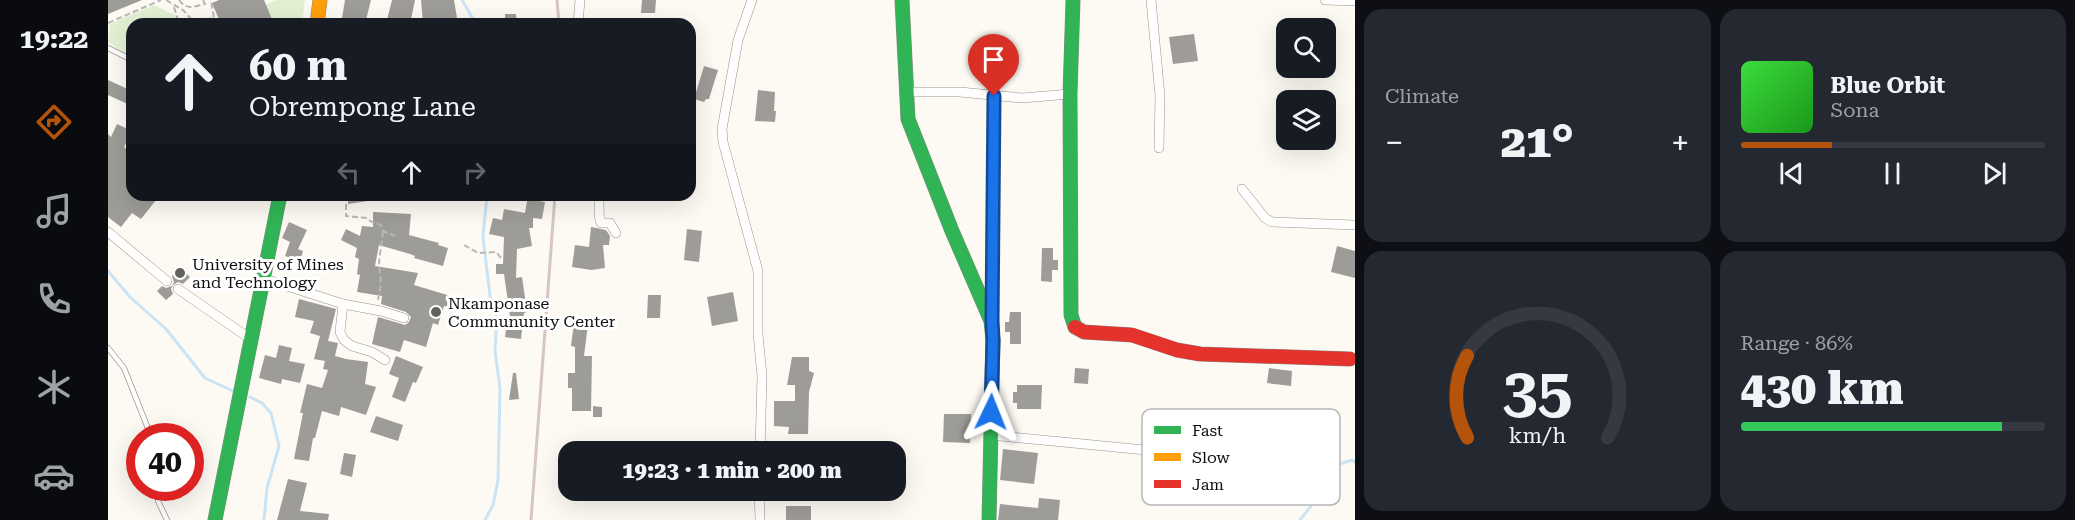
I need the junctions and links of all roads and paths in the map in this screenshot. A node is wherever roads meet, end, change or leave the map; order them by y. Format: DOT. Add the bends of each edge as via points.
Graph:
graph roads {
  1 [pos="161,0"];
  2 [pos="166,0"];
  3 [pos="179,0"];
  4 [pos="203,0"];
  5 [pos="211,0"];
  6 [pos="320,0"];
  7 [pos="580,0"];
  8 [pos="752,0"];
  9 [pos="902,0"];
  10 [pos="1073,0"];
  11 [pos="1151,0"];
  12 [pos="1324,0"];
  13 [pos="1355,1"];
  14 [pos="173,5"];
  15 [pos="177,18"];
  16 [pos="190,18"];
  17 [pos="214,18"];
  18 [pos="318,18"];
  19 [pos="578,18"];
  20 [pos="108,23"];
  21 [pos="108,48"];
  22 [pos="126,57"];
  23 [pos="906,92"];
  24 [pos="1070,94"];
  25 [pos="994,96"];
  26 [pos="1158,148"];
  27 [pos="1242,189"];
  28 [pos="279,201"];
  29 [pos="346,201"];
  30 [pos="600,201"];
  31 [pos="1355,225"];
  32 [pos="383,231"];
  33 [pos="108,232"];
  34 [pos="616,233"];
  35 [pos="395,236"];
  36 [pos="464,245"];
  37 [pos="501,258"];
  38 [pos="262,278"];
  39 [pos="167,281"];
  40 [pos="178,289"];
  41 [pos="343,304"];
  42 [pos="376,310"];
  43 [pos="404,318"];
  44 [pos="992,321"];
  45 [pos="252,340"];
  46 [pos="108,348"];
  47 [pos="1350,359"];
  48 [pos="385,360"];
  49 [pos="146,423"];
  50 [pos="990,435"];
  51 [pos="760,441"];
  52 [pos="1142,450"];
  53 [pos="159,501"];
  54 [pos="759,501"];
  55 [pos="167,520"];
  56 [pos="215,520"];
  57 [pos="760,520"];
  58 [pos="989,520"];
  1 -- 20 [label="path"];
  2 -- 14 [label="path"];
  3 -- 4 [label="path" via="189,8 205,4"];
  5 -- 17 [label="path"];
  6 -- 18 [label="street"];
  7 -- 19 [label="street"];
  8 -- 51 [label="street" via="738,40 722,129 758,271"];
  9 -- 23 [label="street"];
  10 -- 24 [label="street"];
  11 -- 26 [label="street" via="1160,96"];
  12 -- 13 [label="street"];
  14 -- 15 [label="path"];
  14 -- 16 [label="path"];
  21 -- 22 [label="lane"];
  23 -- 25 [label="street"];
  23 -- 44 [label="street" via="915,141"];
  24 -- 25 [label="street"];
  24 -- 47 [label="street" via="1071,315 1078,330 1132,335 1200,354"];
  25 -- 44 [label="street"];
  27 -- 31 [label="street" via="1272,222"];
  28 -- 38 [label="street"];
  29 -- 32 [label="path" via="346,216 367,218 381,225"];
  30 -- 34 [label="street" via="599,219 614,226"];
  32 -- 35 [label="path"];
  32 -- 42 [label="path"];
  33 -- 39 [label="street"];
  36 -- 37 [label="path" via="478,254 496,252"];
  38 -- 41 [label="street"];
  38 -- 45 [label="street"];
  40 -- 45 [label="street"];
  41 -- 42 [label="street"];
  41 -- 48 [label="street" via="340,332 344,340"];
  42 -- 43 [label="street"];
  44 -- 50 [label="street"];
  45 -- 56 [label="street"];
  46 -- 49 [label="lane" via="124,368"];
  50 -- 52 [label="street"];
  50 -- 58 [label="street"];
  53 -- 55 [label="lane"];
  54 -- 57 [label="street"];
}
